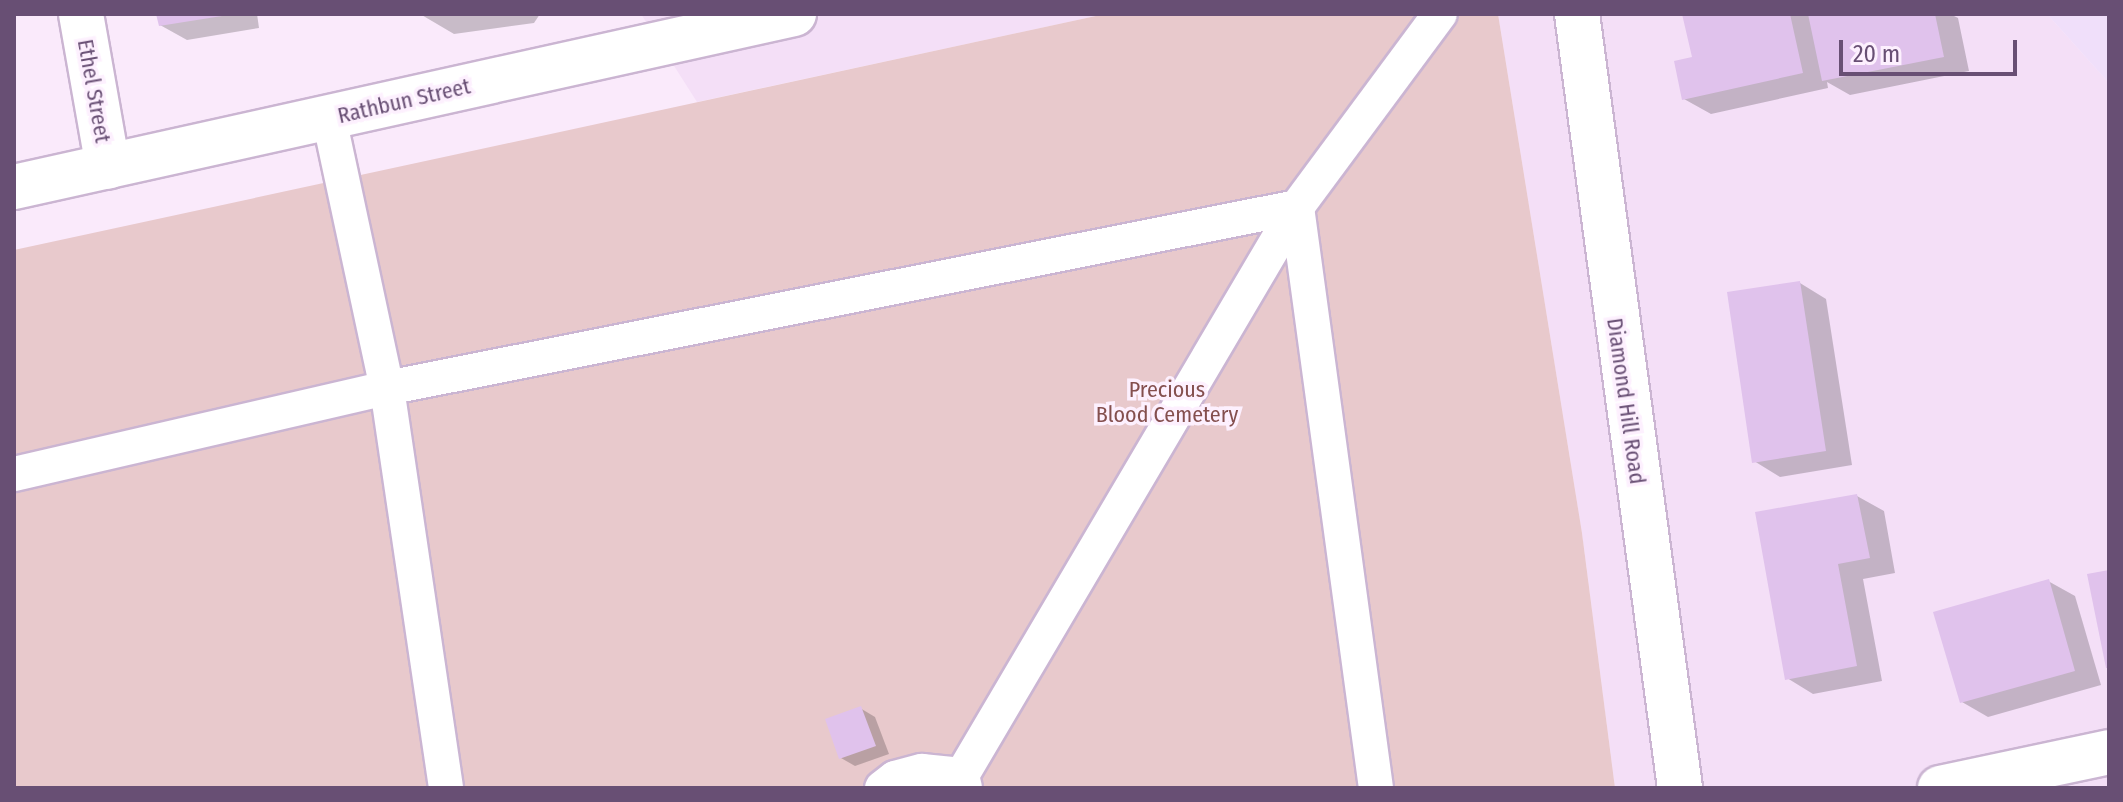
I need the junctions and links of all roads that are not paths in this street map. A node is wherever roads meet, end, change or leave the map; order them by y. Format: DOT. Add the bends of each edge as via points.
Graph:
graph roads {
  1 [pos="81,14"];
  2 [pos="794,14"];
  3 [pos="1440,14"];
  4 [pos="1577,14"];
  5 [pos="329,118"];
  6 [pos="108,167"];
  7 [pos="14,187"];
  8 [pos="1297,207"];
  9 [pos="387,388"];
  10 [pos="14,474"];
  11 [pos="2109,752"];
  12 [pos="964,782"];
  13 [pos="446,788"];
  14 [pos="882,788"];
  15 [pos="1376,788"];
  16 [pos="1680,788"];
  17 [pos="1940,788"];
  1 -- 6 [label="street, Ethel Street"];
  2 -- 5 [label="street, Rathbun Street"];
  3 -- 8 [label="lane"];
  4 -- 16 [label="street, Diamond Hill Road"];
  5 -- 6 [label="street, Rathbun Street"];
  5 -- 9 [label="lane"];
  6 -- 7 [label="street, Rathbun Street"];
  8 -- 9 [label="lane"];
  8 -- 12 [label="lane"];
  8 -- 15 [label="lane"];
  9 -- 10 [label="lane"];
  9 -- 13 [label="lane"];
  11 -- 17 [label="street"];
  12 -- 14 [label="lane" via="922,771 895,778"];
}
